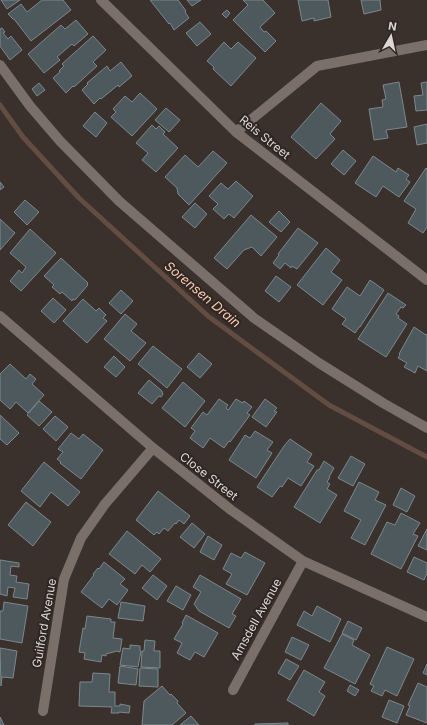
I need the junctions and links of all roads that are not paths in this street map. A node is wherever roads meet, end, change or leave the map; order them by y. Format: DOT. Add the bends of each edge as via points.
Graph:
graph roads {
  1 [pos="101,0"];
  2 [pos="427,45"];
  3 [pos="0,65"];
  4 [pos="236,132"];
  5 [pos="427,280"];
  6 [pos="2,320"];
  7 [pos="427,428"];
  8 [pos="153,448"];
  9 [pos="303,561"];
  10 [pos="427,617"];
  11 [pos="233,690"];
  12 [pos="42,711"];
  1 -- 4 [label="street, Reis Street"];
  2 -- 4 [label="street" via="316,66"];
  3 -- 7 [label="street" via="60,141 119,201 254,318 326,367"];
  4 -- 5 [label="street, Reis Street"];
  6 -- 8 [label="street, Close Street"];
  8 -- 9 [label="street, Close Street"];
  8 -- 12 [label="street, Guilford Avenue" via="105,504 81,538 64,578"];
  9 -- 10 [label="street, Close Street"];
  9 -- 11 [label="street, Amsdell Avenue"];
}
